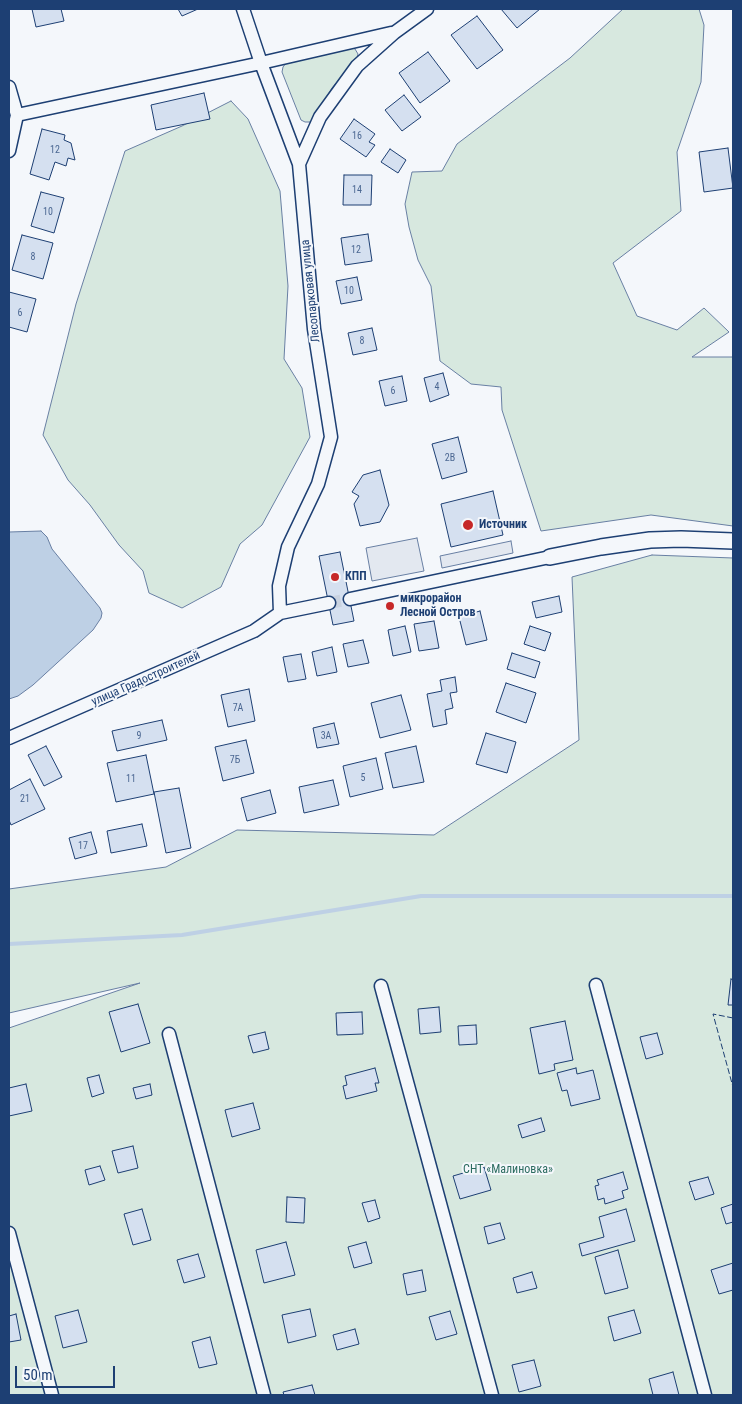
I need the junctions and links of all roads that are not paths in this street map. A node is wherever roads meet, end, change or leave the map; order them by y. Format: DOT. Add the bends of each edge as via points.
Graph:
graph roads {
  1 [pos="243,9"];
  2 [pos="427,9"];
  3 [pos="394,33"];
  4 [pos="261,63"];
  5 [pos="9,86"];
  6 [pos="18,115"];
  7 [pos="9,151"];
  8 [pos="299,164"];
  9 [pos="733,541"];
  10 [pos="550,557"];
  11 [pos="350,599"];
  12 [pos="329,603"];
  13 [pos="280,613"];
  14 [pos="9,738"];
  15 [pos="596,985"];
  16 [pos="381,986"];
  17 [pos="169,1034"];
  18 [pos="9,1233"];
  19 [pos="52,1395"];
  20 [pos="264,1395"];
  21 [pos="492,1395"];
  22 [pos="705,1395"];
  1 -- 4 [label="street"];
  2 -- 3 [label="street, Лесопарковая улица"];
  3 -- 4 [label="street"];
  3 -- 8 [label="street, Лесопарковая улица" via="357,66 320,118"];
  4 -- 6 [label="street"];
  4 -- 8 [label="street"];
  5 -- 6 [label="street"];
  6 -- 7 [label="street"];
  8 -- 13 [label="street, Лесопарковая улица" via="314,329 331,437 318,484 288,547 278,586"];
  9 -- 10 [label="street" via="650,540"];
  10 -- 11 [label="street"];
  12 -- 13 [label="street"];
  13 -- 14 [label="street, улица Градостроителей" via="254,631"];
  15 -- 22 [label="street"];
  16 -- 21 [label="street"];
  17 -- 20 [label="street"];
  18 -- 19 [label="street"];
}
